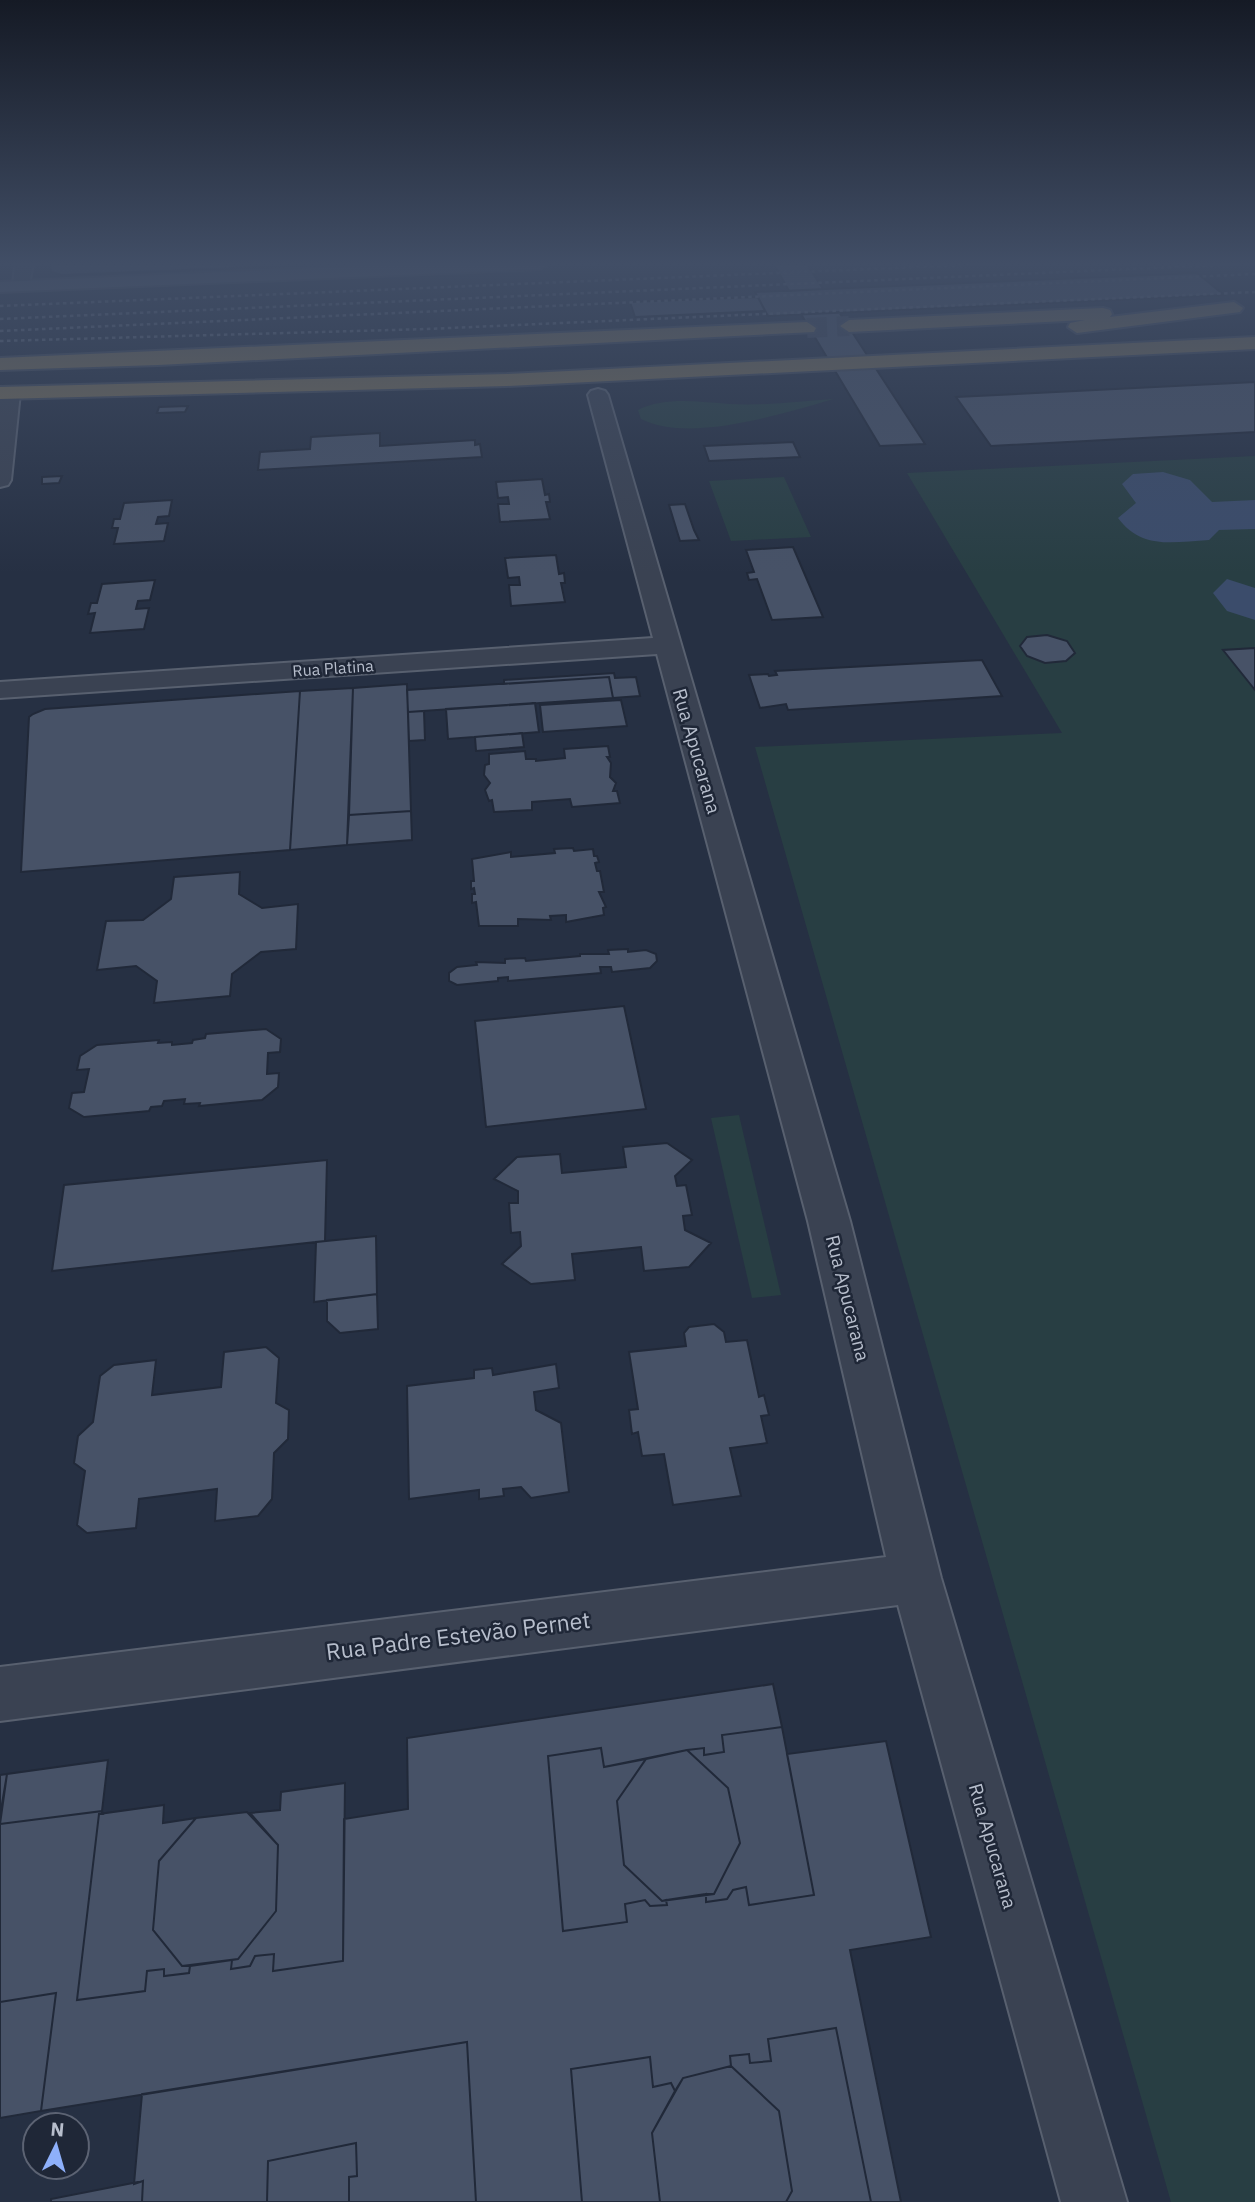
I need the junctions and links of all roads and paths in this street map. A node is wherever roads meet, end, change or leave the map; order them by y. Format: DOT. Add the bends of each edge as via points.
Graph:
graph roads {
  1 [pos="602,367"];
  2 [pos="884,367"];
  3 [pos="1078,367"];
  4 [pos="599,385"];
  5 [pos="5,393"];
  6 [pos="0,480"];
  7 [pos="666,645"];
  8 [pos="0,690"];
  9 [pos="916,1578"];
  10 [pos="0,1693"];
  11 [pos="1094,2202"];
  1 -- 4 [label="highway"];
  2 -- 4 [label="highway"];
  3 -- 4 [label="highway"];
  4 -- 5 [label="highway" via="382,399 333,396 294,387"];
  4 -- 7 [label="street, Rua Apucarana"];
  5 -- 6 [label="street"];
  7 -- 8 [label="street, Rua Platina"];
  7 -- 9 [label="street, Rua Apucarana" via="829,1221"];
  9 -- 10 [label="street, Rua Padre Estevão Pernet"];
  9 -- 11 [label="street, Rua Apucarana"];
}
